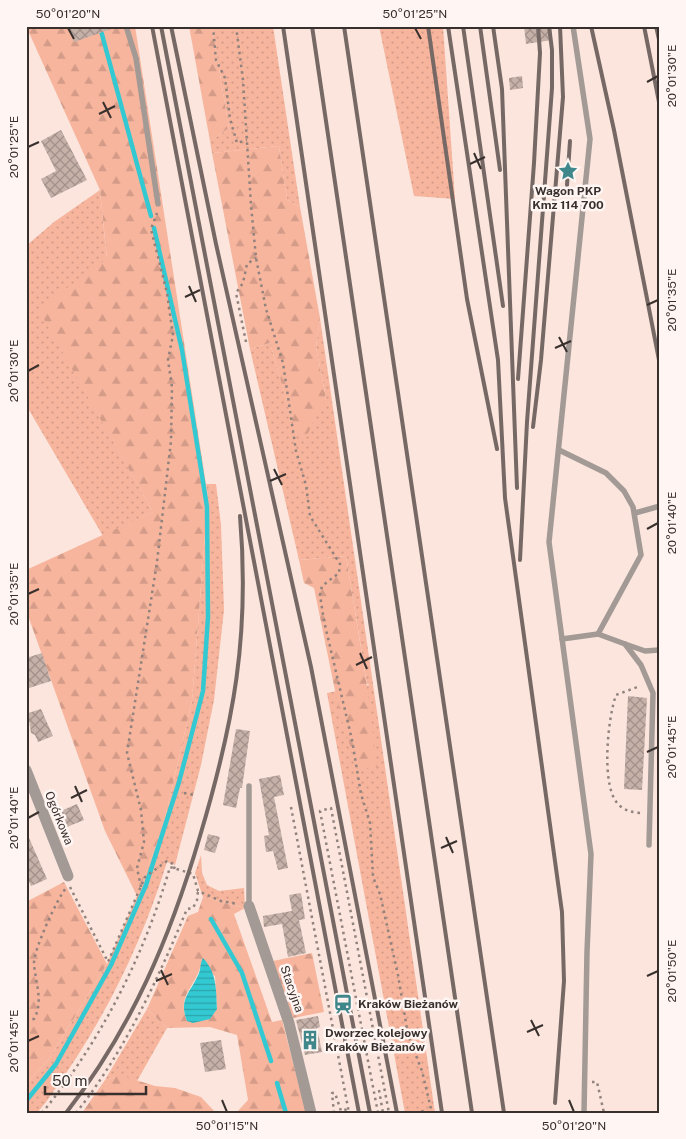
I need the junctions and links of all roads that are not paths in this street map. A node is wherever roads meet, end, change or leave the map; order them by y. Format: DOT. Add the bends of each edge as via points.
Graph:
graph roads {
  1 [pos="126,26"];
  2 [pos="573,26"];
  3 [pos="158,204"];
  4 [pos="559,450"];
  5 [pos="660,506"];
  6 [pos="634,513"];
  7 [pos="598,634"];
  8 [pos="562,639"];
  9 [pos="625,644"];
  10 [pos="659,650"];
  11 [pos="26,770"];
  12 [pos="249,786"];
  13 [pos="649,845"];
  14 [pos="68,876"];
  15 [pos="249,906"];
  16 [pos="311,1113"];
  17 [pos="584,1113"];
  1 -- 3 [label="lane" via="136,58"];
  2 -- 4 [label="lane" via="590,139"];
  4 -- 6 [label="lane" via="606,473 624,490"];
  4 -- 8 [label="lane" via="549,542"];
  5 -- 6 [label="lane"];
  6 -- 7 [label="lane" via="641,555"];
  7 -- 8 [label="lane"];
  7 -- 9 [label="lane"];
  8 -- 17 [label="lane" via="591,854"];
  9 -- 10 [label="lane" via="645,651"];
  9 -- 13 [label="lane" via="641,665 653,693"];
  11 -- 14 [label="street, Ogórkowa"];
  12 -- 15 [label="lane"];
  15 -- 16 [label="street, Stacyjna" via="289,1023"];
}
